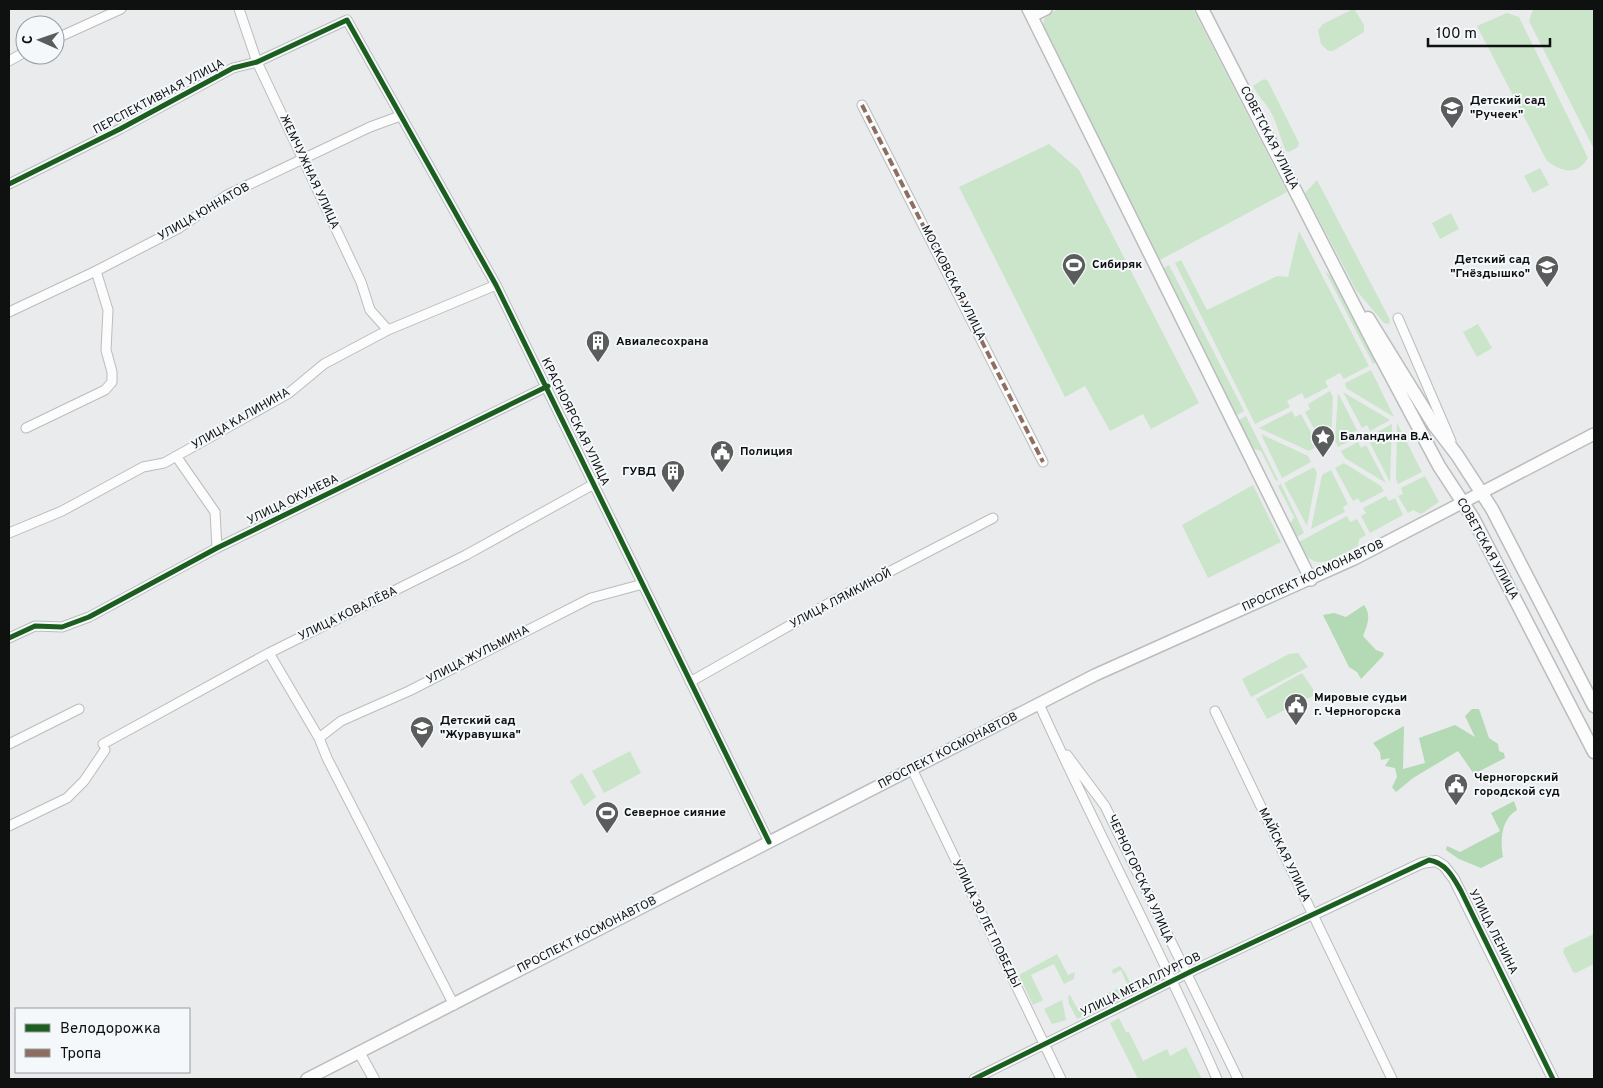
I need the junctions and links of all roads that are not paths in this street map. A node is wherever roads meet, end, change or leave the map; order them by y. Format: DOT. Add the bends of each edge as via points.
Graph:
graph roads {
  1 [pos="121,9"];
  2 [pos="239,9"];
  3 [pos="1046,9"];
  4 [pos="1202,9"];
  5 [pos="1030,12"];
  6 [pos="347,20"];
  7 [pos="65,34"];
  8 [pos="257,62"];
  9 [pos="862,105"];
  10 [pos="400,116"];
  11 [pos="304,159"];
  12 [pos="9,184"];
  13 [pos="1336,268"];
  14 [pos="96,271"];
  15 [pos="496,284"];
  16 [pos="9,312"];
  17 [pos="1398,318"];
  18 [pos="388,330"];
  19 [pos="548,386"];
  20 [pos="26,428"];
  21 [pos="1594,434"];
  22 [pos="1457,455"];
  23 [pos="176,456"];
  24 [pos="1043,462"];
  25 [pos="594,484"];
  26 [pos="1481,493"];
  27 [pos="1463,502"];
  28 [pos="994,518"];
  29 [pos="9,533"];
  30 [pos="217,548"];
  31 [pos="1311,580"];
  32 [pos="643,584"];
  33 [pos="9,638"];
  34 [pos="269,653"];
  35 [pos="690,682"];
  36 [pos="1039,704"];
  37 [pos="1594,706"];
  38 [pos="78,708"];
  39 [pos="1215,711"];
  40 [pos="320,738"];
  41 [pos="1056,740"];
  42 [pos="9,744"];
  43 [pos="1594,752"];
  44 [pos="912,769"];
  45 [pos="9,826"];
  46 [pos="769,842"];
  47 [pos="1316,913"];
  48 [pos="1185,974"];
  49 [pos="1172,981"];
  50 [pos="454,1005"];
  51 [pos="1043,1044"];
  52 [pos="359,1052"];
  53 [pos="307,1079"];
  54 [pos="374,1079"];
  55 [pos="974,1079"];
  56 [pos="1061,1079"];
  57 [pos="1217,1079"];
  58 [pos="1238,1079"];
  59 [pos="1392,1079"];
  60 [pos="1554,1079"];
  1 -- 7 [label="street"];
  2 -- 8 [label="street, ЖЕМЧУЖНАЯ УЛИЦА"];
  3 -- 5 [label="main road"];
  4 -- 13 [label="main road, СОВЕТСКАЯ УЛИЦА"];
  5 -- 31 [label="main road"];
  6 -- 8 [label="street, ПЕРСПЕКТИВНАЯ УЛИЦА"];
  6 -- 10 [label="street, КРАСНОЯРСКАЯ УЛИЦА"];
  8 -- 11 [label="street, ЖЕМЧУЖНАЯ УЛИЦА"];
  8 -- 12 [label="street, ПЕРСПЕКТИВНАЯ УЛИЦА" via="233,68"];
  9 -- 24 [label="street, МОСКОВСКАЯ УЛИЦА"];
  10 -- 11 [label="street, УЛИЦА ЮННАТОВ"];
  10 -- 15 [label="street, КРАСНОЯРСКАЯ УЛИЦА"];
  11 -- 14 [label="street, УЛИЦА ЮННАТОВ" via="227,195 179,228"];
  11 -- 18 [label="street, ЖЕМЧУЖНАЯ УЛИЦА" via="361,282 370,310"];
  13 -- 22 [label="main road, СОВЕТСКАЯ УЛИЦА"];
  13 -- 27 [label="main road, СОВЕТСКАЯ УЛИЦА" via="1438,466"];
  14 -- 16 [label="street, УЛИЦА ЮННАТОВ"];
  14 -- 20 [label="street" via="108,310 106,350 112,382 105,390"];
  15 -- 18 [label="street, УЛИЦА КАЛИНИНА"];
  15 -- 19 [label="street, КРАСНОЯРСКАЯ УЛИЦА"];
  17 -- 22 [label="street"];
  18 -- 23 [label="street, УЛИЦА КАЛИНИНА" via="324,364 289,393"];
  19 -- 25 [label="street, КРАСНОЯРСКАЯ УЛИЦА"];
  19 -- 30 [label="street, УЛИЦА ОКУНЕВА"];
  21 -- 26 [label="main road, ПРОСПЕКТ КОСМОНАВТОВ"];
  22 -- 26 [label="main road, СОВЕТСКАЯ УЛИЦА"];
  23 -- 29 [label="street, УЛИЦА КАЛИНИНА" via="121,477 62,512"];
  23 -- 30 [label="street" via="215,512"];
  25 -- 32 [label="street, КРАСНОЯРСКАЯ УЛИЦА"];
  25 -- 34 [label="street, УЛИЦА КОВАЛЁВА" via="466,555"];
  26 -- 27 [label="main road, ПРОСПЕКТ КОСМОНАВТОВ"];
  26 -- 37 [label="main road, СОВЕТСКАЯ УЛИЦА"];
  27 -- 31 [label="main road, ПРОСПЕКТ КОСМОНАВТОВ"];
  27 -- 43 [label="main road, СОВЕТСКАЯ УЛИЦА"];
  28 -- 35 [label="street, УЛИЦА ЛЯМКИНОЙ" via="831,602"];
  30 -- 33 [label="street, УЛИЦА ОКУНЕВА" via="89,616 62,627 35,626"];
  31 -- 36 [label="main road, ПРОСПЕКТ КОСМОНАВТОВ" via="1129,659"];
  32 -- 35 [label="street, КРАСНОЯРСКАЯ УЛИЦА"];
  32 -- 40 [label="street, УЛИЦА ЖУЛЬМИНА" via="591,598 408,691 341,721"];
  34 -- 40 [label="street"];
  34 -- 45 [label="street, УЛИЦА КОВАЛЁВА" via="104,747 84,781 67,798"];
  35 -- 46 [label="street, КРАСНОЯРСКАЯ УЛИЦА"];
  36 -- 41 [label="street, ЧЕРНОГОРСКАЯ УЛИЦА"];
  36 -- 44 [label="main road, ПРОСПЕКТ КОСМОНАВТОВ"];
  38 -- 42 [label="street"];
  39 -- 47 [label="street, МАЙСКАЯ УЛИЦА"];
  40 -- 50 [label="street" via="327,758"];
  41 -- 48 [label="street, ЧЕРНОГОРСКАЯ УЛИЦА" via="1105,806"];
  41 -- 49 [label="street, ЧЕРНОГОРСКАЯ УЛИЦА"];
  44 -- 46 [label="main road, ПРОСПЕКТ КОСМОНАВТОВ"];
  44 -- 51 [label="street, УЛИЦА 30 ЛЕТ ПОБЕДЫ"];
  46 -- 50 [label="main road, ПРОСПЕКТ КОСМОНАВТОВ"];
  47 -- 48 [label="street, УЛИЦА МЕТАЛЛУРГОВ"];
  47 -- 59 [label="street, МАЙСКАЯ УЛИЦА"];
  47 -- 60 [label="street, УЛИЦА ЛЕНИНА" via="1422,863 1436,861 1444,866 1461,891"];
  48 -- 49 [label="street, УЛИЦА МЕТАЛЛУРГОВ"];
  48 -- 58 [label="street, ЧЕРНОГОРСКАЯ УЛИЦА"];
  49 -- 51 [label="street, УЛИЦА МЕТАЛЛУРГОВ"];
  49 -- 57 [label="street, ЧЕРНОГОРСКАЯ УЛИЦА"];
  50 -- 52 [label="main road, ПРОСПЕКТ КОСМОНАВТОВ"];
  51 -- 55 [label="street, УЛИЦА МЕТАЛЛУРГОВ"];
  51 -- 56 [label="street, УЛИЦА 30 ЛЕТ ПОБЕДЫ"];
  52 -- 53 [label="main road, ПРОСПЕКТ КОСМОНАВТОВ"];
  52 -- 54 [label="street"];
}
